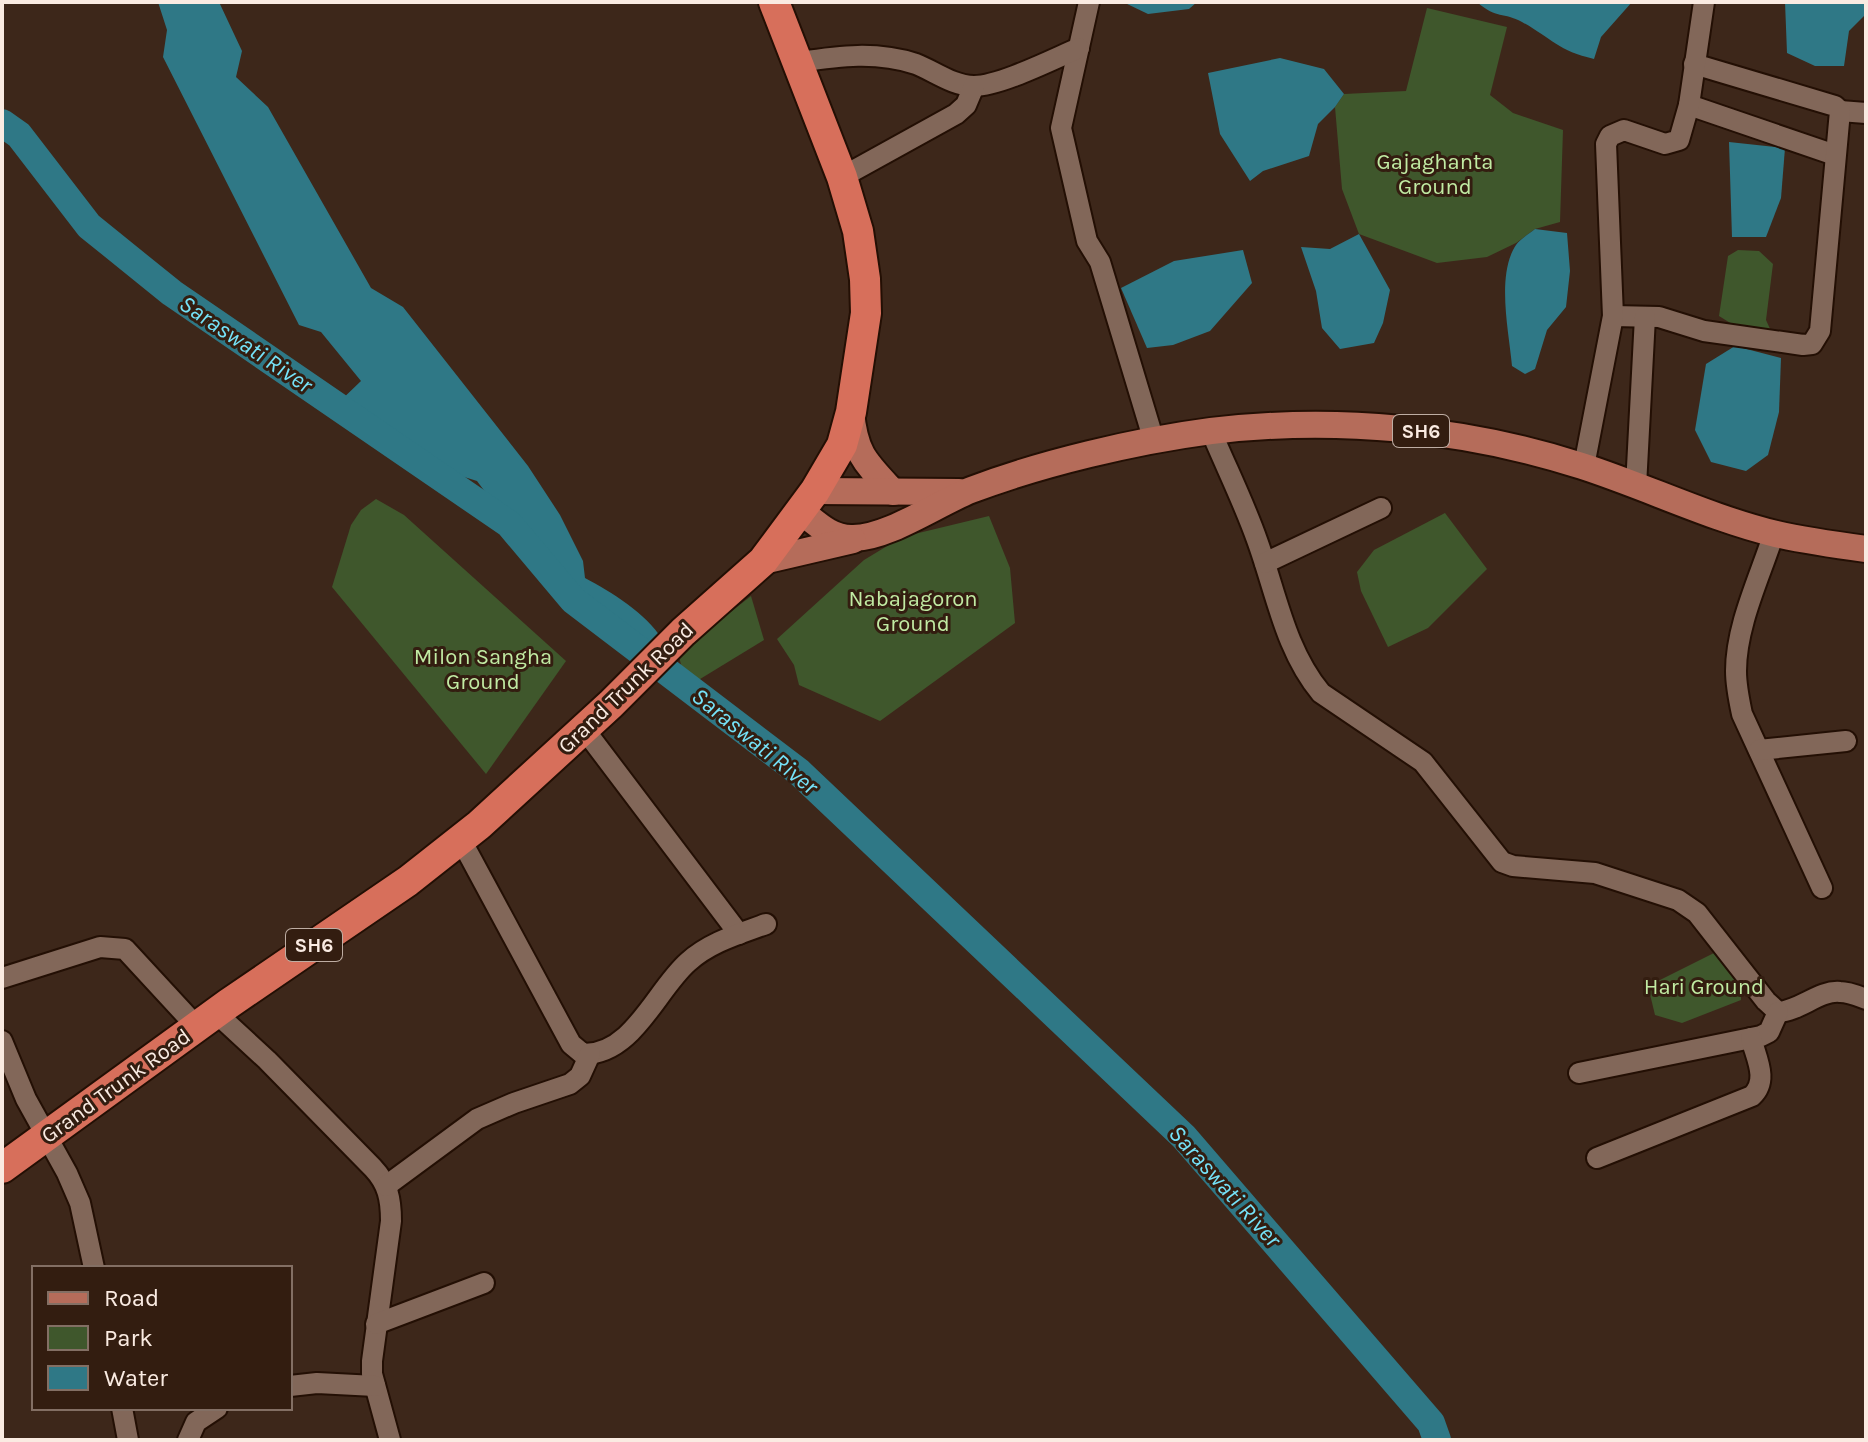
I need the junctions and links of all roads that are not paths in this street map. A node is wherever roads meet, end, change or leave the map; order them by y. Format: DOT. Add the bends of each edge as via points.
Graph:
graph roads {
  1 [pos="774,2"];
  2 [pos="1089,2"];
  3 [pos="1704,2"];
  4 [pos="1079,48"];
  5 [pos="799,62"];
  6 [pos="1694,64"];
  7 [pos="974,86"];
  8 [pos="1689,105"];
  9 [pos="1840,111"];
  10 [pos="1866,113"];
  11 [pos="1835,155"];
  12 [pos="842,177"];
  13 [pos="1613,316"];
  14 [pos="1645,317"];
  15 [pos="851,412"];
  16 [pos="1211,431"];
  17 [pos="1154,441"];
  18 [pos="1584,466"];
  19 [pos="1636,486"];
  20 [pos="893,492"];
  21 [pos="967,492"];
  22 [pos="808,501"];
  23 [pos="1381,508"];
  24 [pos="1774,533"];
  25 [pos="856,539"];
  26 [pos="1866,549"];
  27 [pos="763,561"];
  28 [pos="1265,563"];
  29 [pos="584,729"];
  30 [pos="1846,741"];
  31 [pos="1759,750"];
  32 [pos="461,840"];
  33 [pos="1822,888"];
  34 [pos="766,924"];
  35 [pos="739,934"];
  36 [pos="2,978"];
  37 [pos="1866,999"];
  38 [pos="1778,1012"];
  39 [pos="206,1020"];
  40 [pos="1751,1038"];
  41 [pos="2,1041"];
  42 [pos="590,1054"];
  43 [pos="1579,1073"];
  44 [pos="45,1138"];
  45 [pos="1597,1158"];
  46 [pos="2,1168"];
  47 [pos="386,1186"];
  48 [pos="94,1266"];
  49 [pos="484,1283"];
  50 [pos="376,1324"];
  51 [pos="292,1386"];
  52 [pos="375,1386"];
  53 [pos="122,1410"];
  54 [pos="214,1410"];
  55 [pos="128,1440"];
  56 [pos="188,1440"];
  57 [pos="390,1440"];
  1 -- 5 [label="highway, Grand Trunk Road"];
  2 -- 4 [label="street"];
  3 -- 6 [label="street"];
  4 -- 7 [label="street"];
  4 -- 17 [label="street" via="1061,128 1087,241 1100,262"];
  5 -- 7 [label="street" via="877,55"];
  5 -- 12 [label="highway, Grand Trunk Road"];
  6 -- 8 [label="street"];
  6 -- 9 [label="street"];
  7 -- 12 [label="street" via="956,114"];
  8 -- 11 [label="street"];
  8 -- 13 [label="street" via="1683,132 1672,144 1624,130 1606,144"];
  9 -- 10 [label="street"];
  9 -- 11 [label="street"];
  11 -- 14 [label="street" via="1820,331 1812,344 1704,331"];
  12 -- 15 [label="highway, Grand Trunk Road" via="865,279 866,313"];
  13 -- 14 [label="street"];
  13 -- 18 [label="street"];
  14 -- 19 [label="street"];
  15 -- 20 [label="main road" via="860,453"];
  15 -- 22 [label="highway, Grand Trunk Road" via="842,445"];
  16 -- 17 [label="main road, SH6"];
  16 -- 18 [label="main road, SH6" via="1310,425 1413,430 1476,439"];
  16 -- 28 [label="street"];
  17 -- 21 [label="main road, SH6" via="1019,473"];
  18 -- 19 [label="main road, SH6"];
  19 -- 24 [label="main road, SH6"];
  20 -- 21 [label="main road, SH6"];
  20 -- 22 [label="main road, SH6"];
  21 -- 25 [label="main road, SH6"];
  22 -- 25 [label="main road" via="832,534"];
  22 -- 27 [label="highway, Grand Trunk Road / SH6"];
  23 -- 28 [label="street"];
  24 -- 26 [label="main road, SH6"];
  24 -- 31 [label="street" via="1743,629 1736,670 1742,714"];
  25 -- 27 [label="main road"];
  27 -- 29 [label="highway, Grand Trunk Road / SH6"];
  28 -- 38 [label="street" via="1309,679 1321,693 1423,762 1502,862 1595,873 1678,900 1697,913"];
  29 -- 32 [label="highway, Grand Trunk Road / SH6"];
  29 -- 35 [label="street"];
  30 -- 31 [label="street"];
  31 -- 33 [label="street"];
  32 -- 39 [label="highway, Grand Trunk Road / SH6"];
  32 -- 42 [label="street" via="571,1044"];
  34 -- 35 [label="street"];
  35 -- 42 [label="street" via="690,959 633,1029"];
  36 -- 39 [label="street" via="100,947 125,949"];
  37 -- 38 [label="street" via="1834,992"];
  38 -- 40 [label="street" via="1769,1032"];
  39 -- 44 [label="highway, Grand Trunk Road / SH6"];
  39 -- 47 [label="street" via="267,1060"];
  40 -- 43 [label="street"];
  40 -- 45 [label="street" via="1761,1077 1752,1096"];
  41 -- 44 [label="street"];
  42 -- 47 [label="street" via="570,1084 477,1119"];
  44 -- 46 [label="highway, Grand Trunk Road / SH6"];
  44 -- 48 [label="street" via="80,1203"];
  47 -- 50 [label="street" via="391,1221"];
  49 -- 50 [label="street"];
  50 -- 52 [label="street"];
  51 -- 52 [label="street"];
  52 -- 57 [label="street"];
  53 -- 55 [label="street"];
  54 -- 56 [label="street" via="196,1422"];
}
